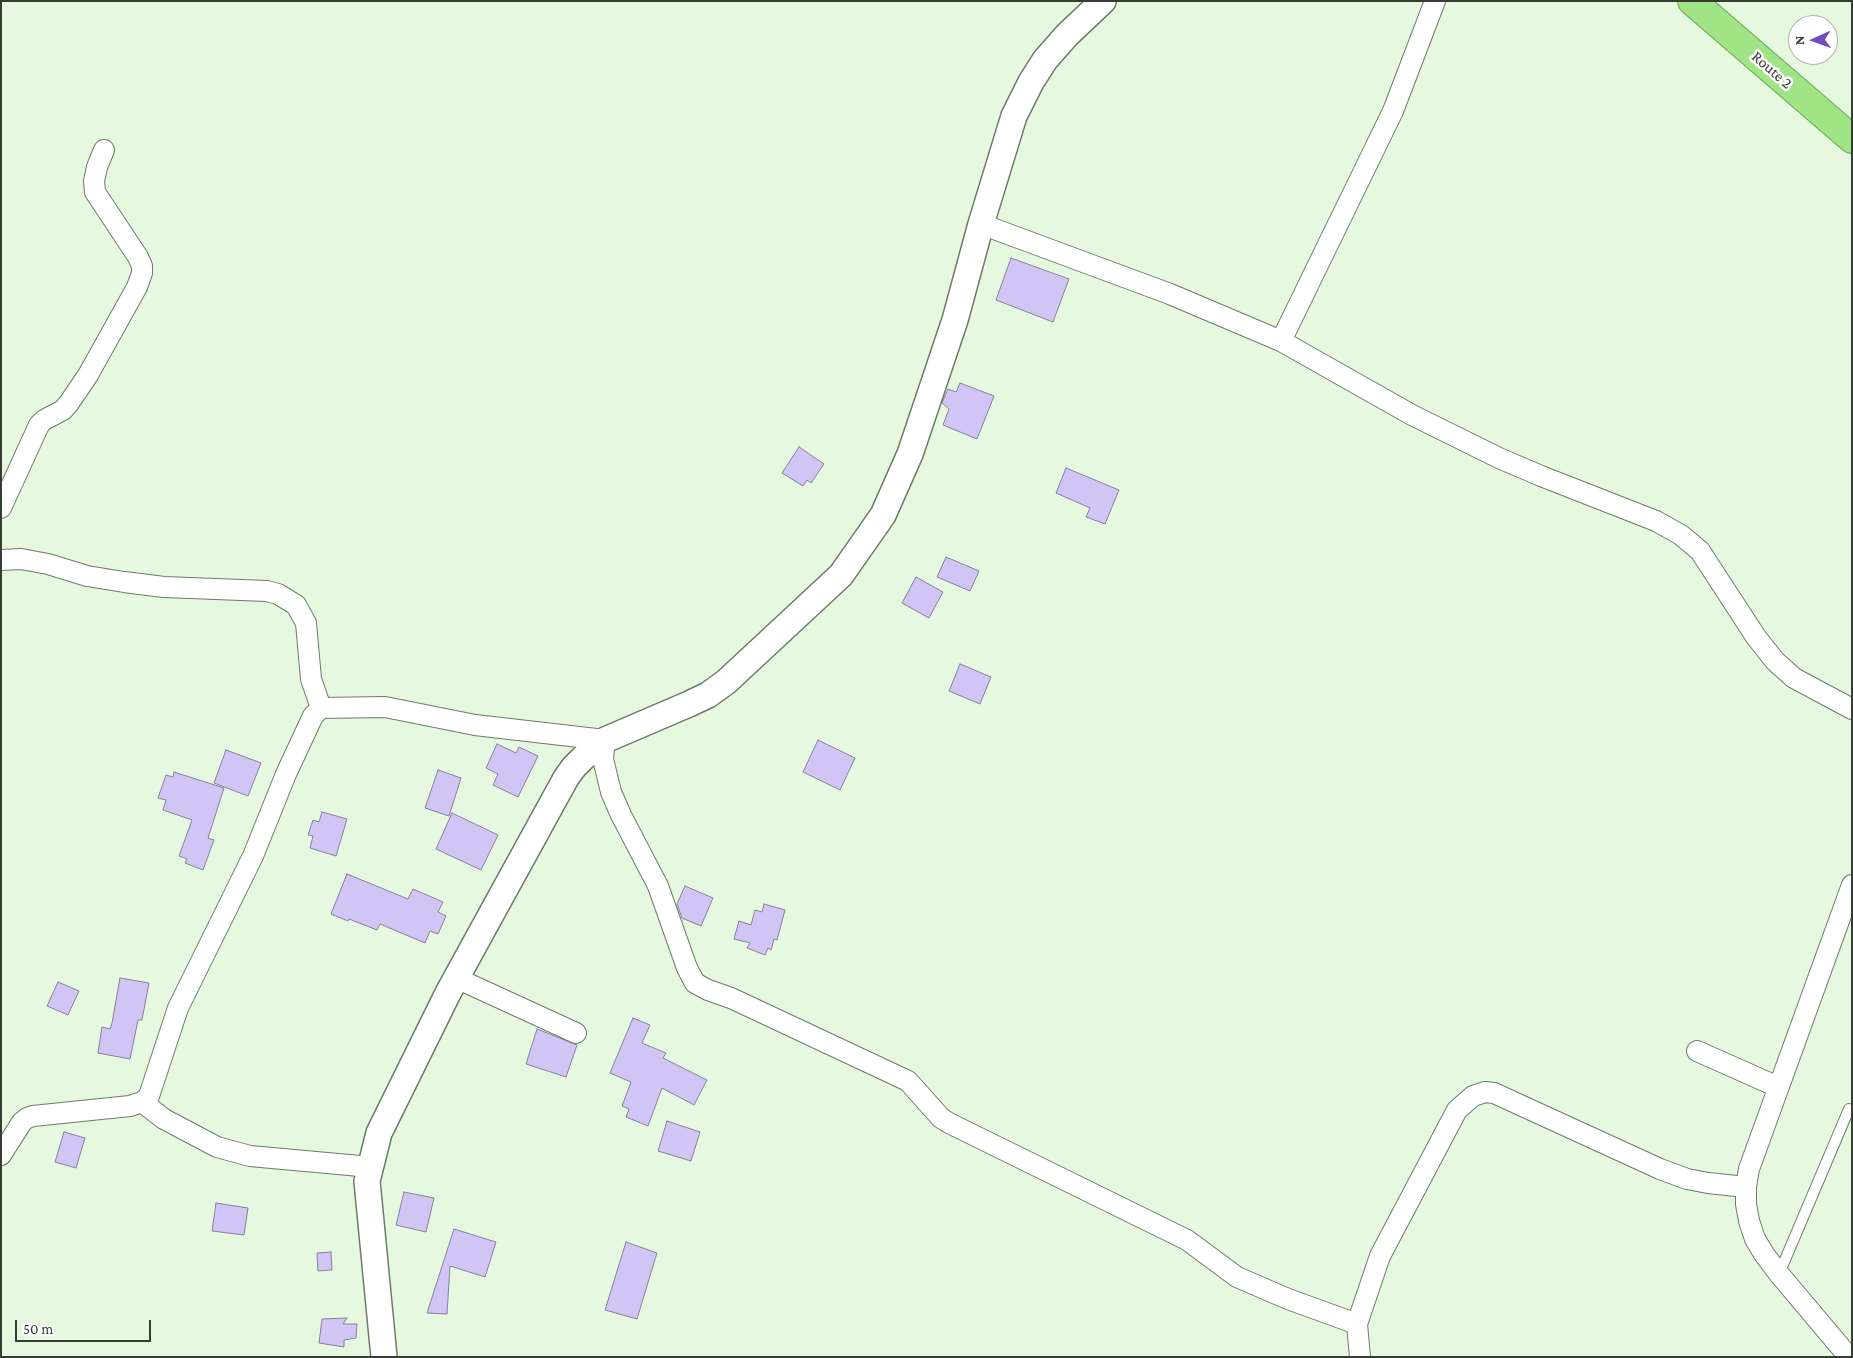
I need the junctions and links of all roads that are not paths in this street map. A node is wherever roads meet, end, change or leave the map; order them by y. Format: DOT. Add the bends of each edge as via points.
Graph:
graph roads {
  1 [pos="1103,1"];
  2 [pos="1435,1"];
  3 [pos="1692,1"];
  4 [pos="1852,139"];
  5 [pos="104,150"];
  6 [pos="980,224"];
  7 [pos="1280,341"];
  8 [pos="1,508"];
  9 [pos="1,560"];
  10 [pos="321,708"];
  11 [pos="1852,709"];
  12 [pos="605,740"];
  13 [pos="1852,885"];
  14 [pos="456,978"];
  15 [pos="576,1033"];
  16 [pos="1697,1051"];
  17 [pos="1778,1087"];
  18 [pos="142,1102"];
  19 [pos="1849,1109"];
  20 [pos="1,1155"];
  21 [pos="371,1167"];
  22 [pos="1746,1187"];
  23 [pos="1779,1274"];
  24 [pos="1357,1324"];
  25 [pos="1849,1351"];
  26 [pos="384,1357"];
  27 [pos="1360,1357"];
  1 -- 6 [label="street" via="1045,60 1032,82 1014,116"];
  2 -- 7 [label="street" via="1393,111"];
  3 -- 4 [label="highway, Route 2"];
  5 -- 8 [label="street" via="94,181 95,192 138,257 142,273 69,404 39,425"];
  6 -- 7 [label="street" via="1170,294"];
  6 -- 12 [label="street" via="955,320 910,454 883,515 841,575 740,670 708,695"];
  7 -- 11 [label="street" via="1412,415 1499,458 1656,521 1681,535 1700,551 1775,661 1794,678"];
  9 -- 10 [label="street" via="21,559 87,576 164,587 278,594 296,605 306,623 311,678"];
  10 -- 12 [label="street" via="385,707 475,725"];
  10 -- 18 [label="street" via="313,716 254,856 178,1008 149,1096"];
  12 -- 14 [label="street" via="566,778"];
  12 -- 24 [label="street" via="604,765 611,792 658,886 695,983 908,1081 949,1124 1187,1240 1238,1276 1288,1299"];
  13 -- 17 [label="street"];
  14 -- 15 [label="street"];
  14 -- 21 [label="street" via="379,1133"];
  16 -- 17 [label="street"];
  17 -- 22 [label="street" via="1749,1169"];
  18 -- 20 [label="street" via="33,1116 22,1122"];
  18 -- 21 [label="street" via="164,1119 217,1147 250,1156"];
  19 -- 23 [label="lane"];
  21 -- 26 [label="street" via="367,1181"];
  22 -- 23 [label="street" via="1747,1212 1755,1239"];
  22 -- 24 [label="street" via="1687,1179 1494,1093 1473,1096 1457,1110 1380,1256"];
  23 -- 25 [label="street"];
  24 -- 27 [label="street"];
}
